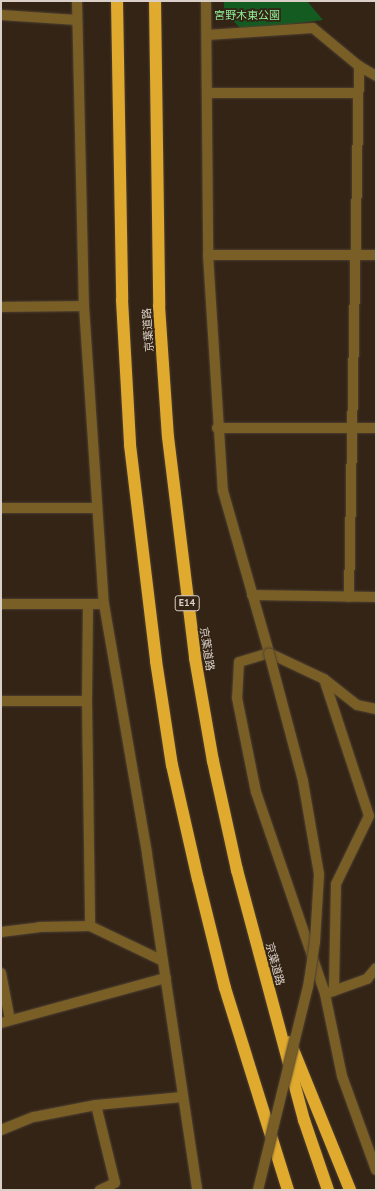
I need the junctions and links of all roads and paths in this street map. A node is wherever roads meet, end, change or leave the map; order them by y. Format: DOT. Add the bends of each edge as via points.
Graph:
graph roads {
  1 [pos="77,1"];
  2 [pos="116,1"];
  3 [pos="155,1"];
  4 [pos="206,1"];
  5 [pos="1,15"];
  6 [pos="78,20"];
  7 [pos="207,35"];
  8 [pos="359,66"];
  9 [pos="376,76"];
  10 [pos="207,93"];
  11 [pos="358,93"];
  12 [pos="208,254"];
  13 [pos="355,254"];
  14 [pos="376,255"];
  15 [pos="84,306"];
  16 [pos="1,307"];
  17 [pos="217,428"];
  18 [pos="352,428"];
  19 [pos="376,428"];
  20 [pos="1,508"];
  21 [pos="96,508"];
  22 [pos="252,595"];
  23 [pos="349,597"];
  24 [pos="376,597"];
  25 [pos="1,604"];
  26 [pos="88,604"];
  27 [pos="104,604"];
  28 [pos="269,653"];
  29 [pos="324,679"];
  30 [pos="1,701"];
  31 [pos="87,701"];
  32 [pos="376,709"];
  33 [pos="90,926"];
  34 [pos="1,932"];
  35 [pos="163,961"];
  36 [pos="376,968"];
  37 [pos="1,972"];
  38 [pos="265,977"];
  39 [pos="166,978"];
  40 [pos="329,993"];
  41 [pos="6,1022"];
  42 [pos="183,1097"];
  43 [pos="96,1105"];
  44 [pos="1,1130"];
  45 [pos="376,1170"];
  46 [pos="100,1190"];
  47 [pos="197,1190"];
  48 [pos="258,1190"];
  49 [pos="288,1190"];
  50 [pos="328,1190"];
  51 [pos="350,1190"];
  1 -- 6 [label="street"];
  2 -- 49 [label="highway" via="122,300 128,414 142,558 156,661 172,765 225,988"];
  3 -- 38 [label="highway, 京葉道路 / E14" via="159,306 181,559 213,761"];
  4 -- 7 [label="street"];
  5 -- 6 [label="street"];
  6 -- 15 [label="street"];
  7 -- 8 [label="street" via="313,28"];
  7 -- 10 [label="street"];
  8 -- 9 [label="street"];
  8 -- 11 [label="street"];
  10 -- 11 [label="street"];
  10 -- 12 [label="street"];
  11 -- 13 [label="street"];
  12 -- 13 [label="street"];
  12 -- 17 [label="street"];
  13 -- 14 [label="street"];
  13 -- 18 [label="street"];
  15 -- 16 [label="street"];
  15 -- 21 [label="street"];
  17 -- 18 [label="street"];
  17 -- 22 [label="street" via="223,491"];
  18 -- 19 [label="street"];
  18 -- 23 [label="street"];
  20 -- 21 [label="street"];
  21 -- 27 [label="street"];
  22 -- 23 [label="street"];
  22 -- 28 [label="street"];
  23 -- 24 [label="street"];
  25 -- 26 [label="street"];
  26 -- 27 [label="street"];
  26 -- 31 [label="street"];
  27 -- 35 [label="street"];
  28 -- 29 [label="street"];
  28 -- 40 [label="street" via="239,662 236,698 256,792"];
  28 -- 48 [label="street, bridge" via="303,782 319,874 315,942 308,987"];
  29 -- 32 [label="street" via="357,705"];
  29 -- 40 [label="street" via="369,816 336,884"];
  30 -- 31 [label="street"];
  31 -- 33 [label="street"];
  33 -- 34 [label="street" via="39,927"];
  33 -- 35 [label="street"];
  35 -- 39 [label="street"];
  36 -- 40 [label="street" via="366,979"];
  37 -- 41 [label="street"];
  38 -- 50 [label="highway, 京葉道路 / E14" via="304,1120"];
  38 -- 51 [label="highway"];
  39 -- 41 [label="street"];
  39 -- 42 [label="street"];
  40 -- 45 [label="street" via="342,1076"];
  42 -- 43 [label="street"];
  42 -- 47 [label="street"];
  43 -- 44 [label="street" via="34,1117"];
  43 -- 46 [label="street" via="115,1183"];
}
